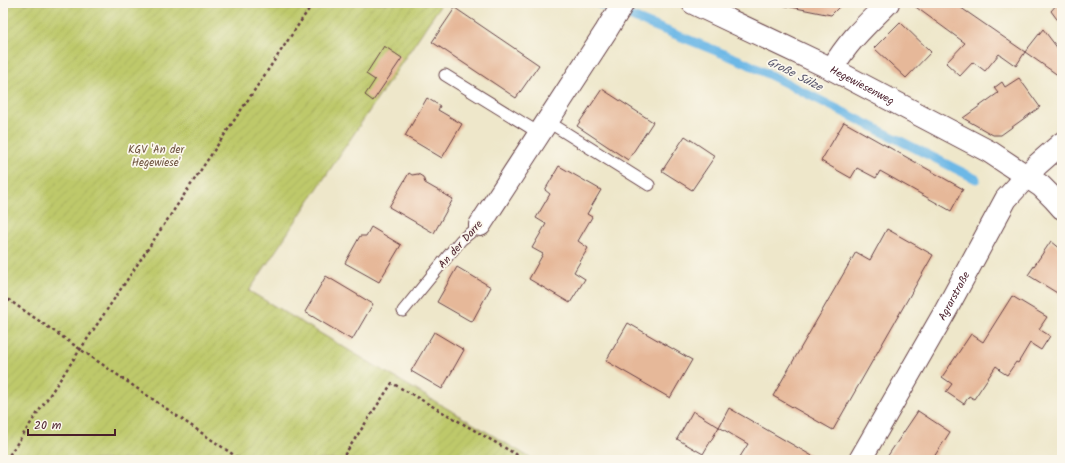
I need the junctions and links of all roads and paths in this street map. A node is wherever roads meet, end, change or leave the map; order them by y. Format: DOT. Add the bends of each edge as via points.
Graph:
graph roads {
  1 [pos="313,3"];
  2 [pos="693,3"];
  3 [pos="888,3"];
  4 [pos="623,4"];
  5 [pos="832,69"];
  6 [pos="445,75"];
  7 [pos="543,127"];
  8 [pos="1062,143"];
  9 [pos="1026,175"];
  10 [pos="649,184"];
  11 [pos="1062,208"];
  12 [pos="480,225"];
  13 [pos="3,296"];
  14 [pos="403,311"];
  15 [pos="81,349"];
  16 [pos="6,460"];
  17 [pos="241,460"];
  18 [pos="341,460"];
  19 [pos="526,460"];
  20 [pos="860,460"];
  1 -- 15 [label="path"];
  2 -- 5 [label="street, Hegewiesenweg"];
  3 -- 5 [label="street" via="842,52"];
  4 -- 7 [label="street, An der Darre"];
  5 -- 9 [label="street, Hegewiesenweg" via="990,152"];
  6 -- 7 [label="lane"];
  7 -- 10 [label="lane"];
  7 -- 12 [label="street, An der Darre"];
  8 -- 9 [label="street, Agrarstraße"];
  9 -- 11 [label="street, Hegewiesenweg" via="1050,194"];
  9 -- 20 [label="street, Agrarstraße" via="1006,199"];
  12 -- 14 [label="lane, An der Darre" via="462,240"];
  13 -- 15 [label="path"];
  15 -- 16 [label="path"];
  15 -- 17 [label="path"];
  18 -- 19 [label="path" via="392,383"];
}
